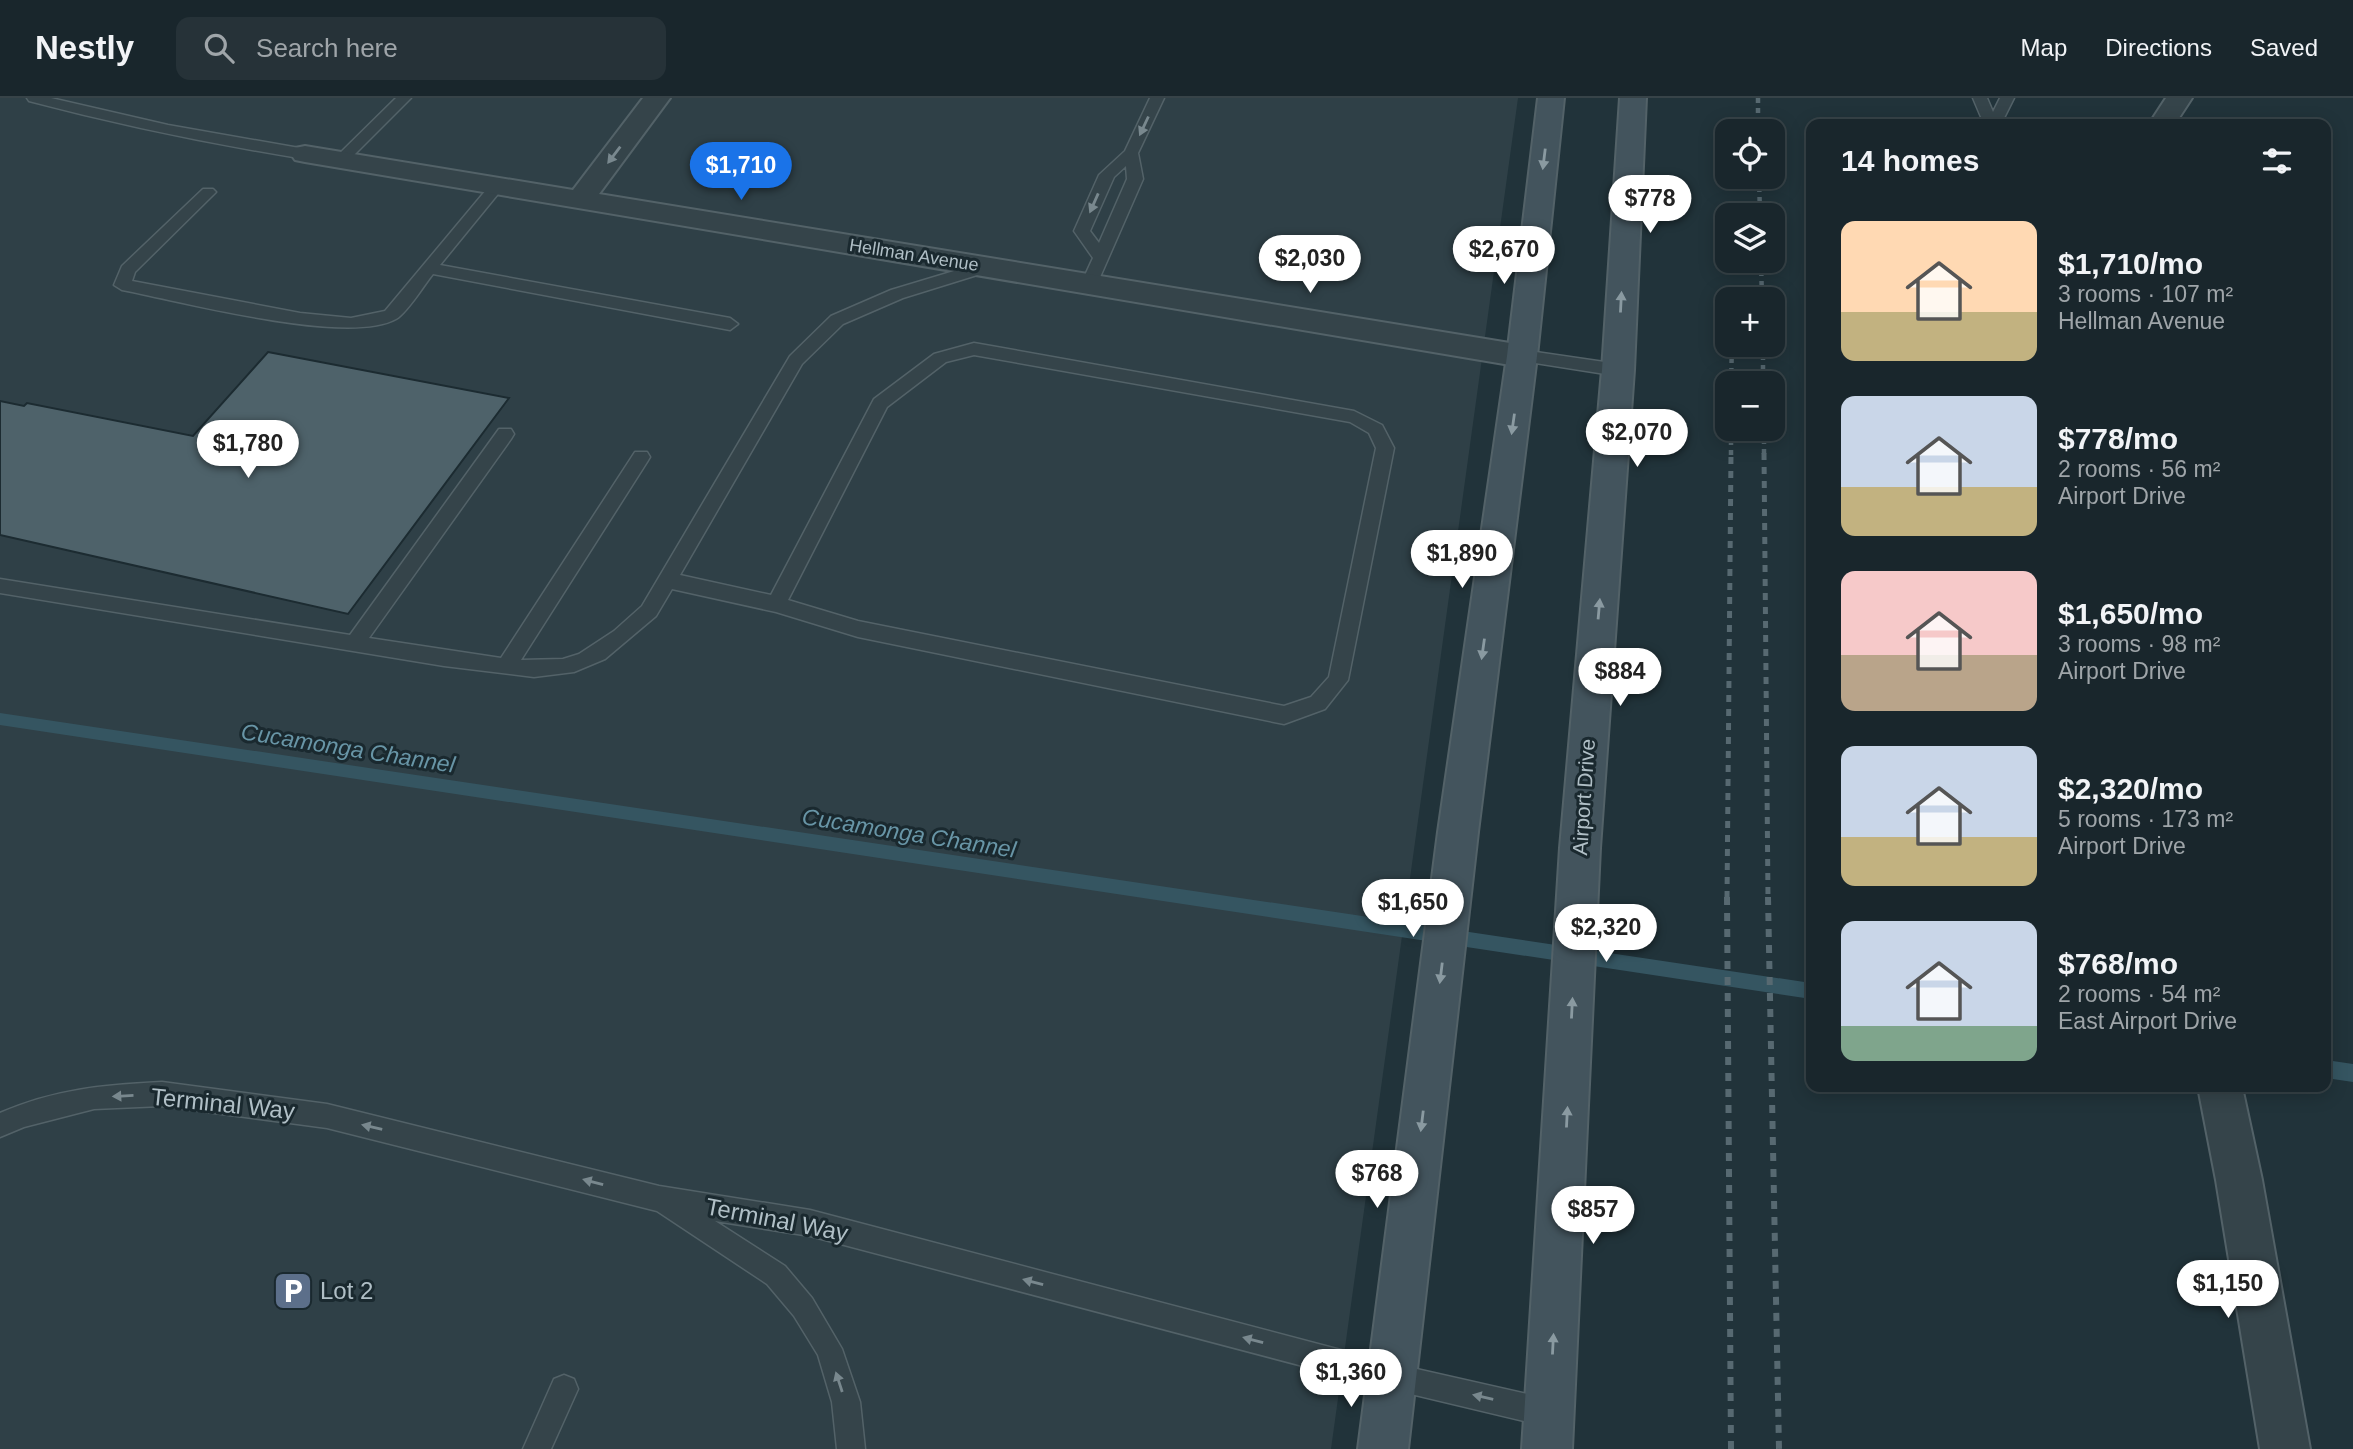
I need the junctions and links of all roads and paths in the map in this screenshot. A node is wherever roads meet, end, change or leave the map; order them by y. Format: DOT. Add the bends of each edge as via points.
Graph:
graph roads {
  1 [pos="34,98"];
  2 [pos="404,98"];
  3 [pos="657,98"];
  4 [pos="1157,98"];
  5 [pos="1551,98"];
  6 [pos="1633,98"];
  7 [pos="1980,98"];
  8 [pos="2007,98"];
  9 [pos="2179,98"];
  10 [pos="1990,119"];
  11 [pos="1996,119"];
  12 [pos="2165,119"];
  13 [pos="1131,153"];
  14 [pos="305,154"];
  15 [pos="341,160"];
  16 [pos="497,186"];
  17 [pos="208,192"];
  18 [pos="580,200"];
  19 [pos="984,267"];
  20 [pos="429,268"];
  21 [pos="1095,271"];
  22 [pos="730,324"];
  23 [pos="1522,356"];
  24 [pos="1618,370"];
  25 [pos="505,434"];
  26 [pos="641,457"];
  27 [pos="667,580"];
  28 [pos="0,586"];
  29 [pos="776,604"];
  30 [pos="354,643"];
  31 [pos="506,666"];
  32 [pos="2221,1092"];
  33 [pos="0,1125"];
  34 [pos="659,1199"];
  35 [pos="1390,1376"];
  36 [pos="564,1389"];
  37 [pos="1548,1431"];
  38 [pos="537,1449"];
  39 [pos="851,1449"];
  40 [pos="1383,1449"];
  41 [pos="2285,1449"];
  1 -- 14 [label="lane" via="206,139"];
  2 -- 15 [label="lane"];
  3 -- 18 [label="street, one-way"];
  4 -- 13 [label="lane, one-way"];
  5 -- 23 [label="main road, one-way"];
  24 -- 6 [label="main road, Airport Drive, one-way"];
  7 -- 10 [label="lane"];
  8 -- 11 [label="lane"];
  9 -- 12 [label="street"];
  13 -- 21 [label="lane" via="1135,179"];
  13 -- 21 [label="lane, one-way" via="1107,175 1082,231"];
  14 -- 15 [label="street, Hellman Avenue"];
  15 -- 16 [label="street, Hellman Avenue"];
  16 -- 18 [label="street, Hellman Avenue"];
  16 -- 20 [label="lane"];
  17 -- 20 [label="lane" via="128,270 122,285 300,319 351,324 390,315"];
  18 -- 19 [label="street, Hellman Avenue"];
  19 -- 21 [label="street, Hellman Avenue"];
  19 -- 27 [label="lane" via="837,320 814,340 796,360"];
  20 -- 22 [label="lane"];
  21 -- 23 [label="street, Hellman Avenue"];
  23 -- 24 [label="lane"];
  23 -- 35 [label="main road, one-way"];
  37 -- 24 [label="main road, Airport Drive, one-way" via="1580,848"];
  25 -- 30 [label="lane"];
  26 -- 31 [label="lane"];
  27 -- 29 [label="lane"];
  27 -- 31 [label="lane" via="649,611 624,637 595,653 565,667"];
  28 -- 30 [label="lane"];
  29 -- 29 [label="lane" via="858,629 1284,715 1318,703 1338,680 1385,448 1376,429 1354,417 974,349 940,358 880,403"];
  30 -- 31 [label="lane"];
  32 -- 41 [label="street"];
  34 -- 33 [label="lane, Terminal Way, one-way" via="327,1116 162,1094 94,1097"];
  35 -- 34 [label="lane, Terminal Way, one-way" via="810,1223"];
  39 -- 34 [label="lane, one-way" via="846,1402 829,1349 803,1307 776,1275"];
  37 -- 35 [label="lane, Terminal Way, one-way"];
  35 -- 40 [label="main road"];
  36 -- 38 [label="lane"];
}
